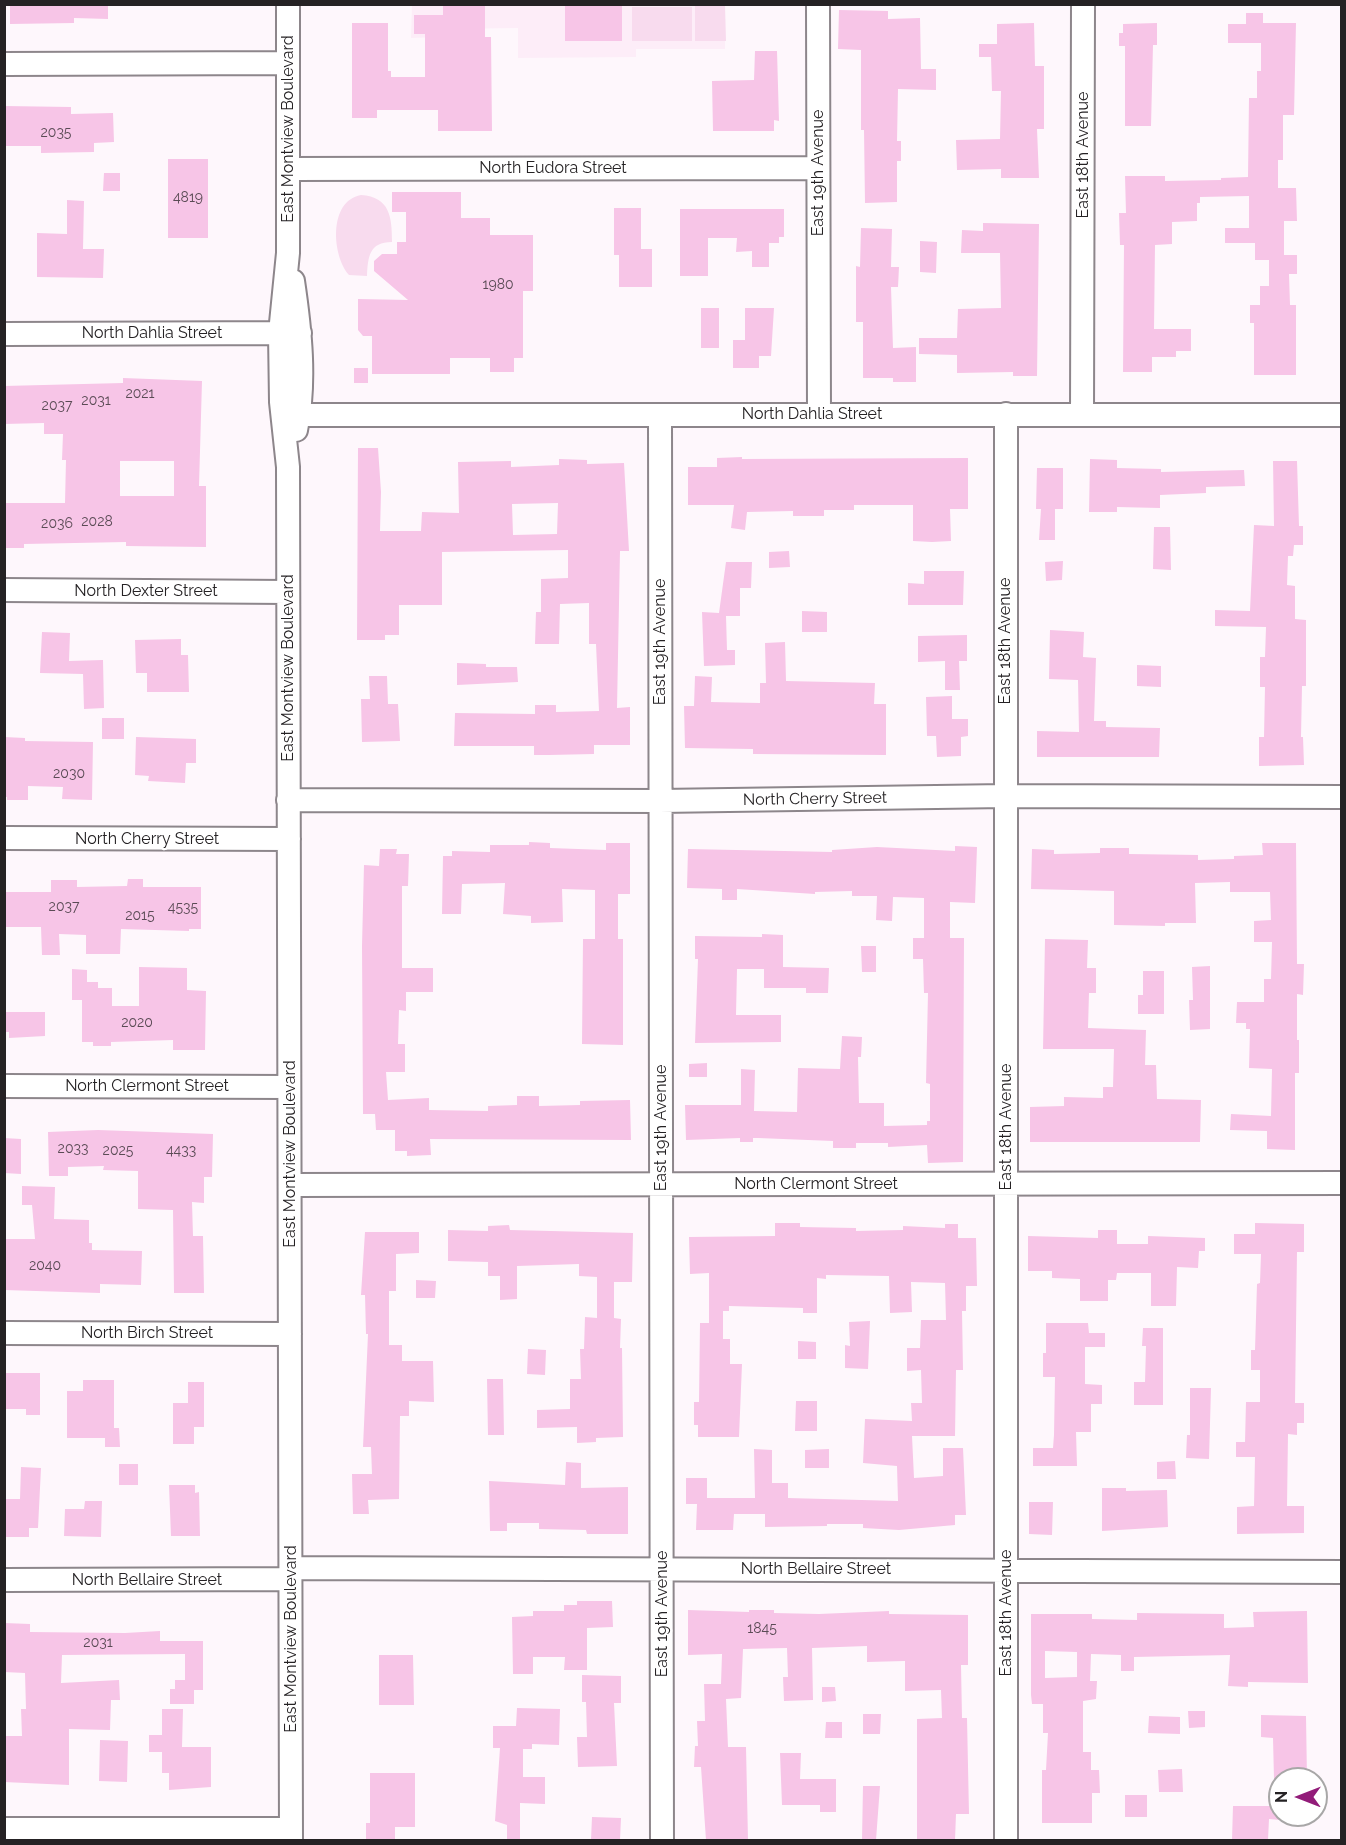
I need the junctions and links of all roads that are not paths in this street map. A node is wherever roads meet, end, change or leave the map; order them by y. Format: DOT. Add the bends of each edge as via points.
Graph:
graph roads {
  1 [pos="288,4"];
  2 [pos="818,4"];
  3 [pos="1083,4"];
  4 [pos="4,63"];
  5 [pos="288,63"];
  6 [pos="818,168"];
  7 [pos="288,169"];
  8 [pos="290,333"];
  9 [pos="4,334"];
  10 [pos="819,414"];
  11 [pos="1006,414"];
  12 [pos="1082,414"];
  13 [pos="291,415"];
  14 [pos="660,415"];
  15 [pos="1341,415"];
  16 [pos="4,590"];
  17 [pos="288,592"];
  18 [pos="1005,796"];
  19 [pos="1341,797"];
  20 [pos="288,800"];
  21 [pos="660,801"];
  22 [pos="4,838"];
  23 [pos="289,839"];
  24 [pos="4,1086"];
  25 [pos="289,1087"];
  26 [pos="1341,1183"];
  27 [pos="661,1184"];
  28 [pos="1006,1184"];
  29 [pos="290,1185"];
  30 [pos="4,1333"];
  31 [pos="290,1334"];
  32 [pos="1006,1569"];
  33 [pos="662,1570"];
  34 [pos="1341,1572"];
  35 [pos="291,1573"];
  36 [pos="4,1580"];
  37 [pos="4,1829"];
  38 [pos="291,1835"];
  39 [pos="662,1840"];
  40 [pos="1006,1840"];
  1 -- 5 [label="street, East Montview Boulevard"];
  2 -- 6 [label="street, East 19th Avenue"];
  3 -- 12 [label="street, East 18th Avenue"];
  4 -- 5 [label="street"];
  5 -- 7 [label="street, East Montview Boulevard"];
  6 -- 7 [label="street, North Eudora Street"];
  6 -- 10 [label="street, East 19th Avenue"];
  7 -- 8 [label="street, East Montview Boulevard"];
  8 -- 9 [label="street, North Dahlia Street"];
  8 -- 13 [label="street, East Montview Boulevard"];
  10 -- 11 [label="street, North Dahlia Street"];
  10 -- 14 [label="street, North Dahlia Street"];
  11 -- 12 [label="street, North Dahlia Street"];
  11 -- 18 [label="street, East 18th Avenue"];
  12 -- 15 [label="street, North Dahlia Street"];
  13 -- 14 [label="street, North Dahlia Street"];
  13 -- 17 [label="street, East Montview Boulevard"];
  14 -- 21 [label="street, East 19th Avenue"];
  16 -- 17 [label="street, North Dexter Street"];
  17 -- 20 [label="street, East Montview Boulevard"];
  18 -- 19 [label="street, North Cherry Street"];
  18 -- 21 [label="street, North Cherry Street"];
  18 -- 28 [label="street, East 18th Avenue"];
  20 -- 21 [label="street, North Cherry Street"];
  20 -- 23 [label="street, East Montview Boulevard"];
  21 -- 27 [label="street, East 19th Avenue"];
  22 -- 23 [label="street, North Cherry Street"];
  23 -- 25 [label="street, East Montview Boulevard"];
  24 -- 25 [label="street, North Clermont Street"];
  25 -- 29 [label="street, East Montview Boulevard"];
  26 -- 28 [label="street, North Clermont Street"];
  27 -- 28 [label="street, North Clermont Street"];
  27 -- 29 [label="street, North Clermont Street"];
  27 -- 33 [label="street, East 19th Avenue"];
  28 -- 32 [label="street, East 18th Avenue"];
  29 -- 31 [label="street, East Montview Boulevard"];
  30 -- 31 [label="street, North Birch Street"];
  31 -- 35 [label="street, East Montview Boulevard"];
  32 -- 33 [label="street, North Bellaire Street"];
  32 -- 34 [label="street, North Bellaire Street"];
  32 -- 40 [label="street, East 18th Avenue"];
  33 -- 35 [label="street, North Bellaire Street"];
  33 -- 39 [label="street, East 19th Avenue"];
  35 -- 36 [label="street, North Bellaire Street"];
  35 -- 38 [label="street, East Montview Boulevard"];
  37 -- 38 [label="street"];
}
